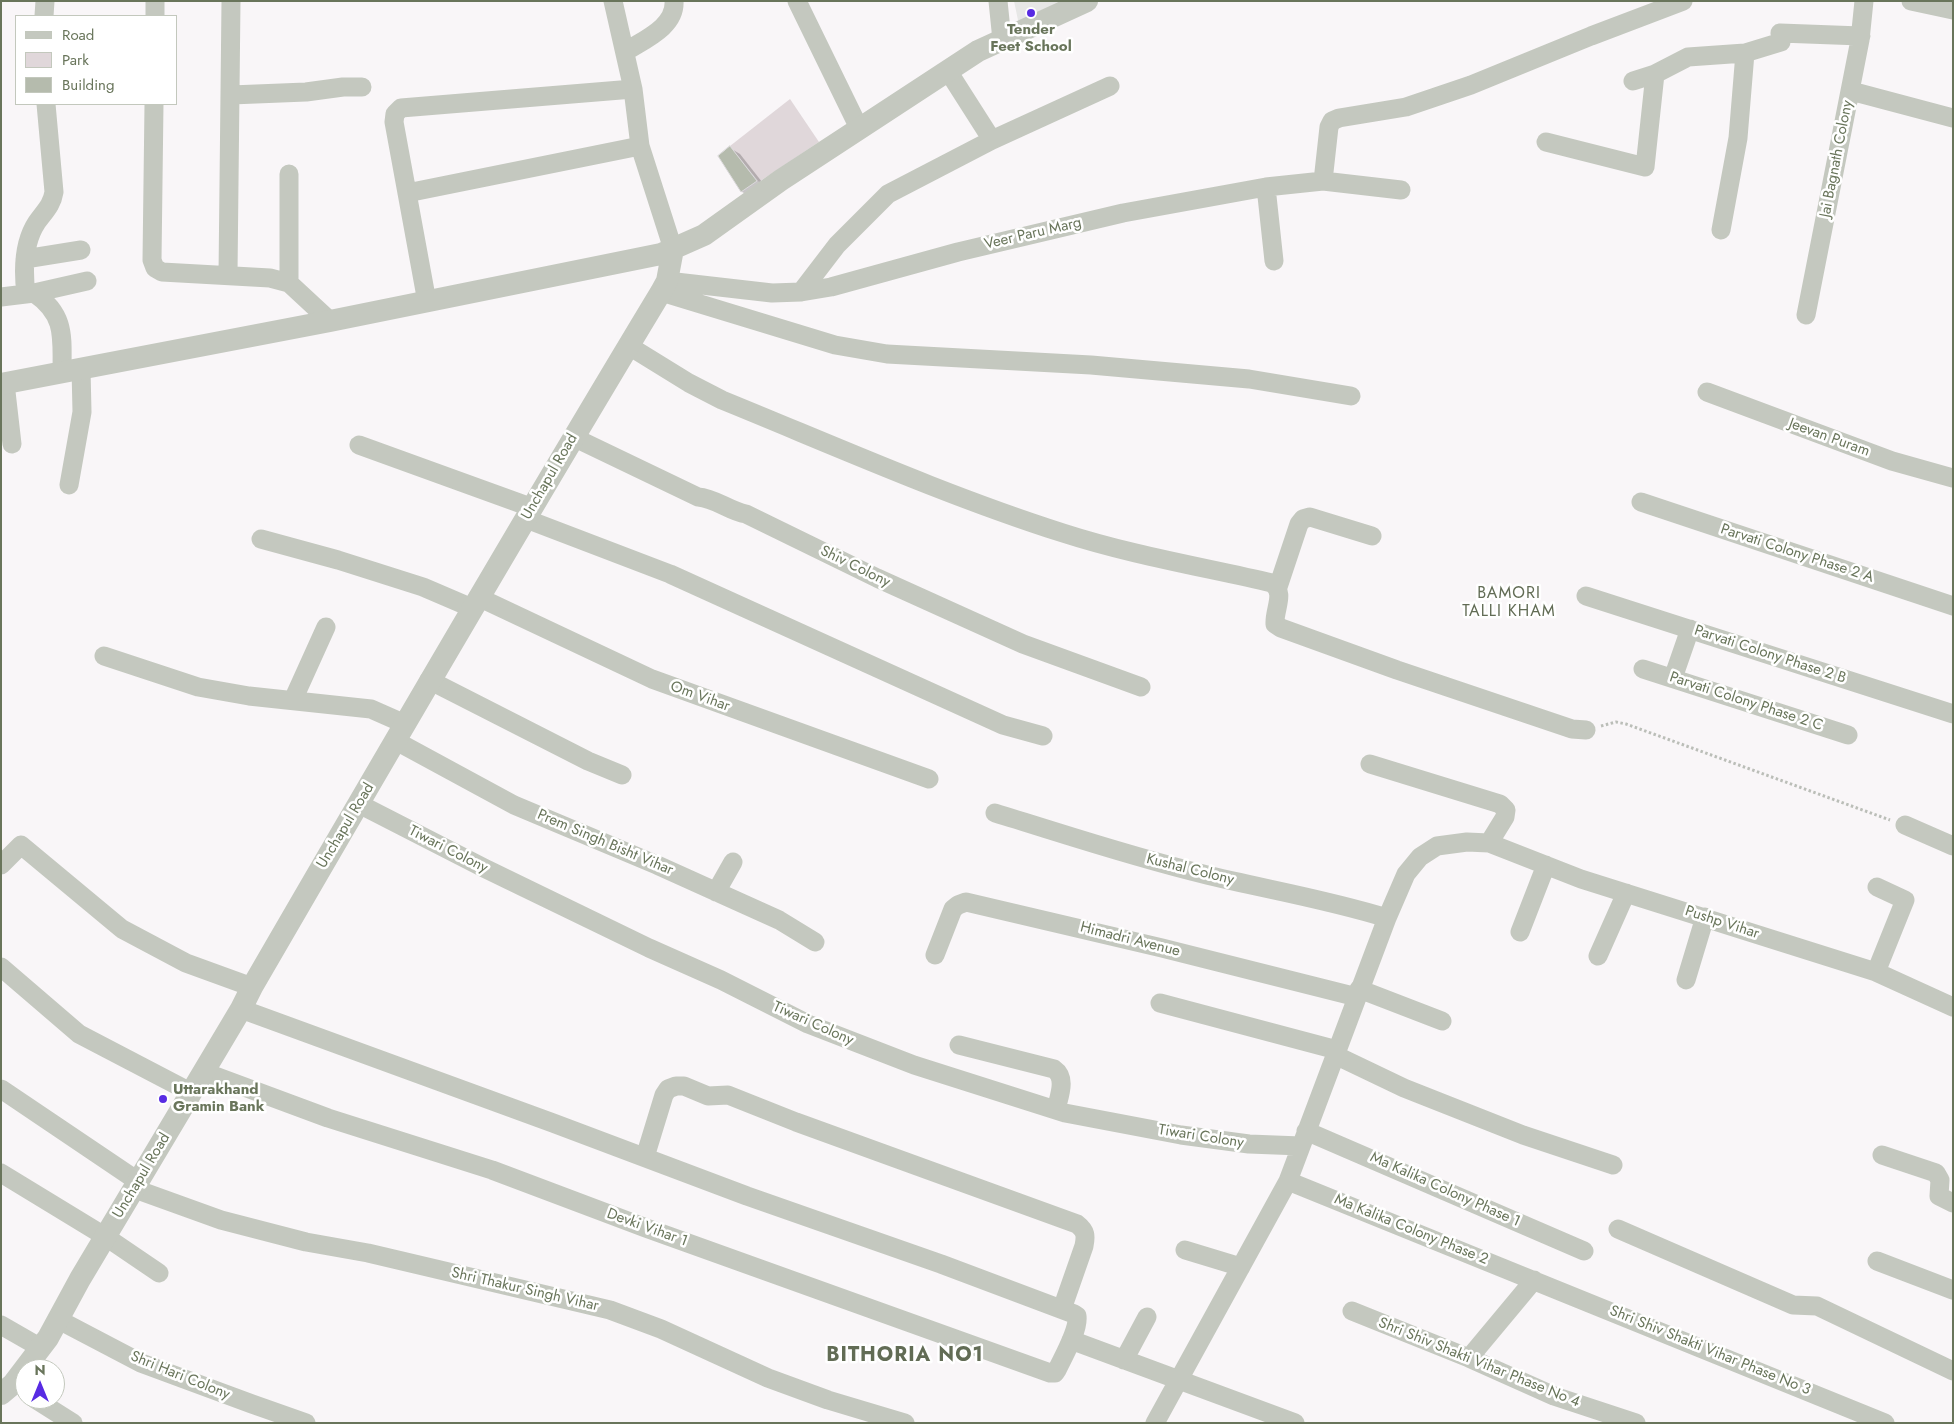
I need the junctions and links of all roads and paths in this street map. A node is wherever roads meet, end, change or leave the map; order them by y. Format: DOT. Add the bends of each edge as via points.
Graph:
graph roads {
  1 [pos="45,1"];
  2 [pos="155,1"];
  3 [pos="231,1"];
  4 [pos="613,1"];
  5 [pos="674,1"];
  6 [pos="798,1"];
  7 [pos="998,1"];
  8 [pos="1088,1"];
  9 [pos="1684,1"];
  10 [pos="1864,1"];
  11 [pos="1911,1"];
  12 [pos="1953,10"];
  13 [pos="44,15"];
  14 [pos="155,15"];
  15 [pos="1861,36"];
  16 [pos="1002,40"];
  17 [pos="625,52"];
  18 [pos="1745,53"];
  19 [pos="948,71"];
  20 [pos="1655,74"];
  21 [pos="1633,81"];
  22 [pos="362,86"];
  23 [pos="1110,86"];
  24 [pos="633,89"];
  25 [pos="1850,91"];
  26 [pos="231,95"];
  27 [pos="46,105"];
  28 [pos="154,105"];
  29 [pos="1953,118"];
  30 [pos="859,128"];
  31 [pos="992,140"];
  32 [pos="1546,142"];
  33 [pos="640,146"];
  34 [pos="289,174"];
  35 [pos="1323,181"];
  36 [pos="1266,187"];
  37 [pos="1401,190"];
  38 [pos="407,193"];
  39 [pos="1721,230"];
  40 [pos="673,249"];
  41 [pos="81,250"];
  42 [pos="25,259"];
  43 [pos="1274,262"];
  44 [pos="228,275"];
  45 [pos="87,281"];
  46 [pos="288,282"];
  47 [pos="664,287"];
  48 [pos="802,292"];
  49 [pos="30,294"];
  50 [pos="1,297"];
  51 [pos="427,302"];
  52 [pos="1806,315"];
  53 [pos="330,321"];
  54 [pos="629,346"];
  55 [pos="71,370"];
  56 [pos="3,383"];
  57 [pos="1707,392"];
  58 [pos="1351,396"];
  59 [pos="573,437"];
  60 [pos="12,444"];
  61 [pos="359,445"];
  62 [pos="1953,478"];
  63 [pos="69,485"];
  64 [pos="1641,502"];
  65 [pos="529,514"];
  66 [pos="1372,536"];
  67 [pos="261,538"];
  68 [pos="1278,587"];
  69 [pos="1586,596"];
  70 [pos="475,603"];
  71 [pos="1953,606"];
  72 [pos="326,627"];
  73 [pos="1690,629"];
  74 [pos="104,656"];
  75 [pos="1643,669"];
  76 [pos="1673,678"];
  77 [pos="429,680"];
  78 [pos="1142,687"];
  79 [pos="293,700"];
  80 [pos="1953,714"];
  81 [pos="1586,730"];
  82 [pos="401,732"];
  83 [pos="1848,735"];
  84 [pos="1043,736"];
  85 [pos="1370,764"];
  86 [pos="622,775"];
  87 [pos="929,779"];
  88 [pos="359,804"];
  89 [pos="996,813"];
  90 [pos="1905,825"];
  91 [pos="1489,844"];
  92 [pos="1953,846"];
  93 [pos="734,862"];
  94 [pos="1,865"];
  95 [pos="1546,865"];
  96 [pos="1877,887"];
  97 [pos="716,892"];
  98 [pos="1626,893"];
  99 [pos="1705,917"];
  100 [pos="1387,918"];
  101 [pos="1520,932"];
  102 [pos="815,942"];
  103 [pos="935,955"];
  104 [pos="1598,956"];
  105 [pos="1,967"];
  106 [pos="1876,972"];
  107 [pos="1686,980"];
  108 [pos="252,987"];
  109 [pos="1358,993"];
  110 [pos="1160,1003"];
  111 [pos="1953,1007"];
  112 [pos="241,1009"];
  113 [pos="1442,1021"];
  114 [pos="960,1045"];
  115 [pos="1336,1052"];
  116 [pos="204,1072"];
  117 [pos="1,1089"];
  118 [pos="192,1093"];
  119 [pos="1056,1110"];
  120 [pos="1303,1138"];
  121 [pos="1882,1155"];
  122 [pos="645,1157"];
  123 [pos="1613,1165"];
  124 [pos="1,1172"];
  125 [pos="1288,1181"];
  126 [pos="137,1185"];
  127 [pos="1953,1203"];
  128 [pos="1618,1229"];
  129 [pos="106,1238"];
  130 [pos="1185,1250"];
  131 [pos="1584,1251"];
  132 [pos="1877,1261"];
  133 [pos="1241,1267"];
  134 [pos="159,1273"];
  135 [pos="1534,1280"];
  136 [pos="1953,1290"];
  137 [pos="1062,1309"];
  138 [pos="1352,1310"];
  139 [pos="1148,1317"];
  140 [pos="59,1320"];
  141 [pos="1,1325"];
  142 [pos="1071,1340"];
  143 [pos="41,1348"];
  144 [pos="1470,1358"];
  145 [pos="1124,1360"];
  146 [pos="1953,1371"];
  147 [pos="1178,1380"];
  148 [pos="13,1390"];
  149 [pos="51,1409"];
  150 [pos="1287,1422"];
  151 [pos="73,1423"];
  152 [pos="306,1423"];
  153 [pos="905,1423"];
  154 [pos="1155,1423"];
  155 [pos="1636,1423"];
  156 [pos="1884,1423"];
  1 -- 13 [label="street"];
  2 -- 14 [label="street"];
  3 -- 26 [label="street"];
  4 -- 17 [label="street"];
  5 -- 17 [label="street" via="672,17 666,25"];
  6 -- 30 [label="street"];
  7 -- 16 [label="street"];
  8 -- 16 [label="street"];
  9 -- 35 [label="street" via="1471,85 1406,107 1332,121"];
  10 -- 15 [label="street, Jai Bagnath Colony"];
  11 -- 12 [label="street"];
  15 -- 18 [label="street" via="1780,33 1781,42"];
  15 -- 25 [label="street, Jai Bagnath Colony"];
  16 -- 19 [label="street"];
  17 -- 24 [label="street"];
  18 -- 20 [label="street" via="1688,57"];
  18 -- 39 [label="street" via="1738,138"];
  19 -- 30 [label="street"];
  19 -- 31 [label="street"];
  20 -- 21 [label="street"];
  20 -- 32 [label="street" via="1645,167"];
  22 -- 26 [label="street"];
  23 -- 31 [label="street"];
  24 -- 33 [label="street"];
  24 -- 38 [label="street" via="401,108 395,114 394,122"];
  25 -- 29 [label="street"];
  25 -- 52 [label="street, Jai Bagnath Colony"];
  26 -- 44 [label="street"];
  27 -- 42 [label="street" via="53,198 33,230"];
  28 -- 44 [label="street" via="152,260 155,268 162,272"];
  30 -- 40 [label="street" via="704,235"];
  31 -- 48 [label="street" via="888,194 838,245"];
  33 -- 38 [label="street"];
  33 -- 40 [label="street"];
  34 -- 46 [label="street"];
  35 -- 36 [label="street, Veer Paru Marg"];
  35 -- 37 [label="street, Veer Paru Marg"];
  36 -- 43 [label="street"];
  36 -- 48 [label="street, Veer Paru Marg" via="1123,213"];
  38 -- 51 [label="street"];
  40 -- 47 [label="street, Unchapul Road"];
  40 -- 51 [label="street" via="650,257"];
  41 -- 42 [label="street"];
  42 -- 49 [label="street" via="24,270"];
  44 -- 46 [label="street"];
  45 -- 49 [label="street"];
  46 -- 53 [label="street"];
  47 -- 48 [label="street, Veer Paru Marg"];
  47 -- 54 [label="street, Unchapul Road"];
  47 -- 58 [label="street" via="835,345 887,354 1091,365 1249,379"];
  49 -- 50 [label="street"];
  49 -- 55 [label="street" via="60,322"];
  51 -- 53 [label="street"];
  53 -- 55 [label="street"];
  54 -- 59 [label="street, Unchapul Road"];
  54 -- 68 [label="street" via="722,400 1000,512 1131,552 1272,583"];
  55 -- 56 [label="street"];
  55 -- 63 [label="street" via="82,412"];
  56 -- 60 [label="street"];
  57 -- 62 [label="street, Jeevan Puram" via="1892,461"];
  59 -- 65 [label="street, Unchapul Road"];
  59 -- 78 [label="street, Shiv Colony" via="1023,644"];
  61 -- 65 [label="street"];
  64 -- 71 [label="street, Parvati Colony Phase 2 A"];
  65 -- 70 [label="street, Unchapul Road"];
  65 -- 84 [label="street" via="670,574 1003,725"];
  66 -- 68 [label="street" via="1310,517 1303,519"];
  67 -- 70 [label="street, Om Vihar"];
  68 -- 81 [label="street" via="1275,618 1281,628 1572,729"];
  69 -- 73 [label="street, Parvati Colony Phase 2 B"];
  70 -- 77 [label="street, Unchapul Road"];
  70 -- 87 [label="street, Om Vihar" via="652,679"];
  72 -- 79 [label="street"];
  73 -- 76 [label="street"];
  73 -- 80 [label="street, Parvati Colony Phase 2 B"];
  74 -- 79 [label="street, Prem Singh Bisht Vihar" via="198,687"];
  75 -- 76 [label="street, Parvati Colony Phase 2 C"];
  76 -- 83 [label="street, Parvati Colony Phase 2 C"];
  77 -- 82 [label="street, Unchapul Road"];
  77 -- 86 [label="street"];
  79 -- 82 [label="street, Prem Singh Bisht Vihar" via="371,709"];
  81 -- 90 [label="path" via="1616,722 1626,724"];
  82 -- 88 [label="street, Unchapul Road"];
  82 -- 97 [label="street, Prem Singh Bisht Vihar" via="514,805"];
  85 -- 91 [label="street" via="1500,804 1506,810 1506,817"];
  88 -- 108 [label="street, Unchapul Road"];
  88 -- 119 [label="street, Tiwari Colony" via="808,1024 914,1065"];
  89 -- 100 [label="street, Kushal Colony" via="1145,859 1338,903"];
  90 -- 92 [label="street"];
  91 -- 95 [label="street, Pushp Vihar"];
  91 -- 100 [label="street, Pushp Vihar" via="1467,842 1437,846 1420,857 1406,874"];
  93 -- 97 [label="street"];
  94 -- 108 [label="street" via="21,845 122,929 186,963"];
  95 -- 98 [label="street, Pushp Vihar"];
  95 -- 101 [label="street"];
  96 -- 106 [label="street" via="1905,900"];
  97 -- 102 [label="street, Prem Singh Bisht Vihar" via="779,920"];
  98 -- 99 [label="street, Pushp Vihar"];
  98 -- 104 [label="street"];
  99 -- 106 [label="street, Pushp Vihar"];
  99 -- 107 [label="street"];
  100 -- 109 [label="street, Pushp Vihar"];
  103 -- 109 [label="street, Himadri Avenue" via="953,909 966,902"];
  105 -- 118 [label="street" via="79,1034"];
  106 -- 111 [label="street, Pushp Vihar"];
  108 -- 112 [label="street, Unchapul Road"];
  109 -- 113 [label="street, Himadri Avenue"];
  109 -- 115 [label="street, Pushp Vihar"];
  110 -- 115 [label="street"];
  112 -- 116 [label="street, Unchapul Road"];
  112 -- 122 [label="street"];
  114 -- 119 [label="street" via="1054,1069 1062,1080"];
  115 -- 120 [label="street, Pushp Vihar"];
  115 -- 123 [label="street" via="1404,1088"];
  116 -- 118 [label="street, Unchapul Road"];
  116 -- 142 [label="street, Devki Vihar 1" via="328,1118 492,1170 1050,1373 1057,1370"];
  117 -- 126 [label="street, Shri Thakur Singh Vihar"];
  118 -- 126 [label="street, Unchapul Road"];
  119 -- 120 [label="street, Tiwari Colony" via="1181,1135 1248,1144"];
  120 -- 125 [label="street, Pushp Vihar"];
  120 -- 131 [label="street, Ma Kalika Colony Phase 1"];
  121 -- 127 [label="street" via="1936,1172 1940,1180 1939,1196"];
  122 -- 137 [label="street"];
  122 -- 137 [label="street" via="668,1088 684,1086 708,1096 728,1095 1077,1224 1084,1230 1086,1238"];
  124 -- 129 [label="street"];
  125 -- 133 [label="street, Pushp Vihar"];
  125 -- 135 [label="street, Ma Kalika Colony Phase 2"];
  126 -- 129 [label="street, Unchapul Road"];
  126 -- 153 [label="street, Shri Thakur Singh Vihar" via="221,1220 610,1310 661,1329 768,1378"];
  128 -- 146 [label="street" via="1793,1305 1817,1306"];
  129 -- 134 [label="street"];
  129 -- 140 [label="street, Unchapul Road"];
  130 -- 133 [label="street"];
  132 -- 136 [label="street"];
  133 -- 147 [label="street, Pushp Vihar"];
  135 -- 144 [label="street"];
  135 -- 156 [label="street, Shri Shiv Shakti Vihar Phase No 3"];
  137 -- 142 [label="street, Devki Vihar 1" via="1077,1316"];
  138 -- 144 [label="street, Shri Shiv Shakti Vihar Phase No 4"];
  139 -- 145 [label="street"];
  140 -- 143 [label="street, Unchapul Road"];
  140 -- 152 [label="street, Shri Hari Colony" via="141,1362"];
  141 -- 143 [label="street"];
  142 -- 145 [label="street"];
  143 -- 148 [label="street, Unchapul Road"];
  144 -- 155 [label="street, Shri Shiv Shakti Vihar Phase No 4" via="1554,1396"];
  145 -- 147 [label="street"];
  147 -- 150 [label="street"];
  147 -- 154 [label="street, Pushp Vihar"];
  149 -- 151 [label="street"];
}
